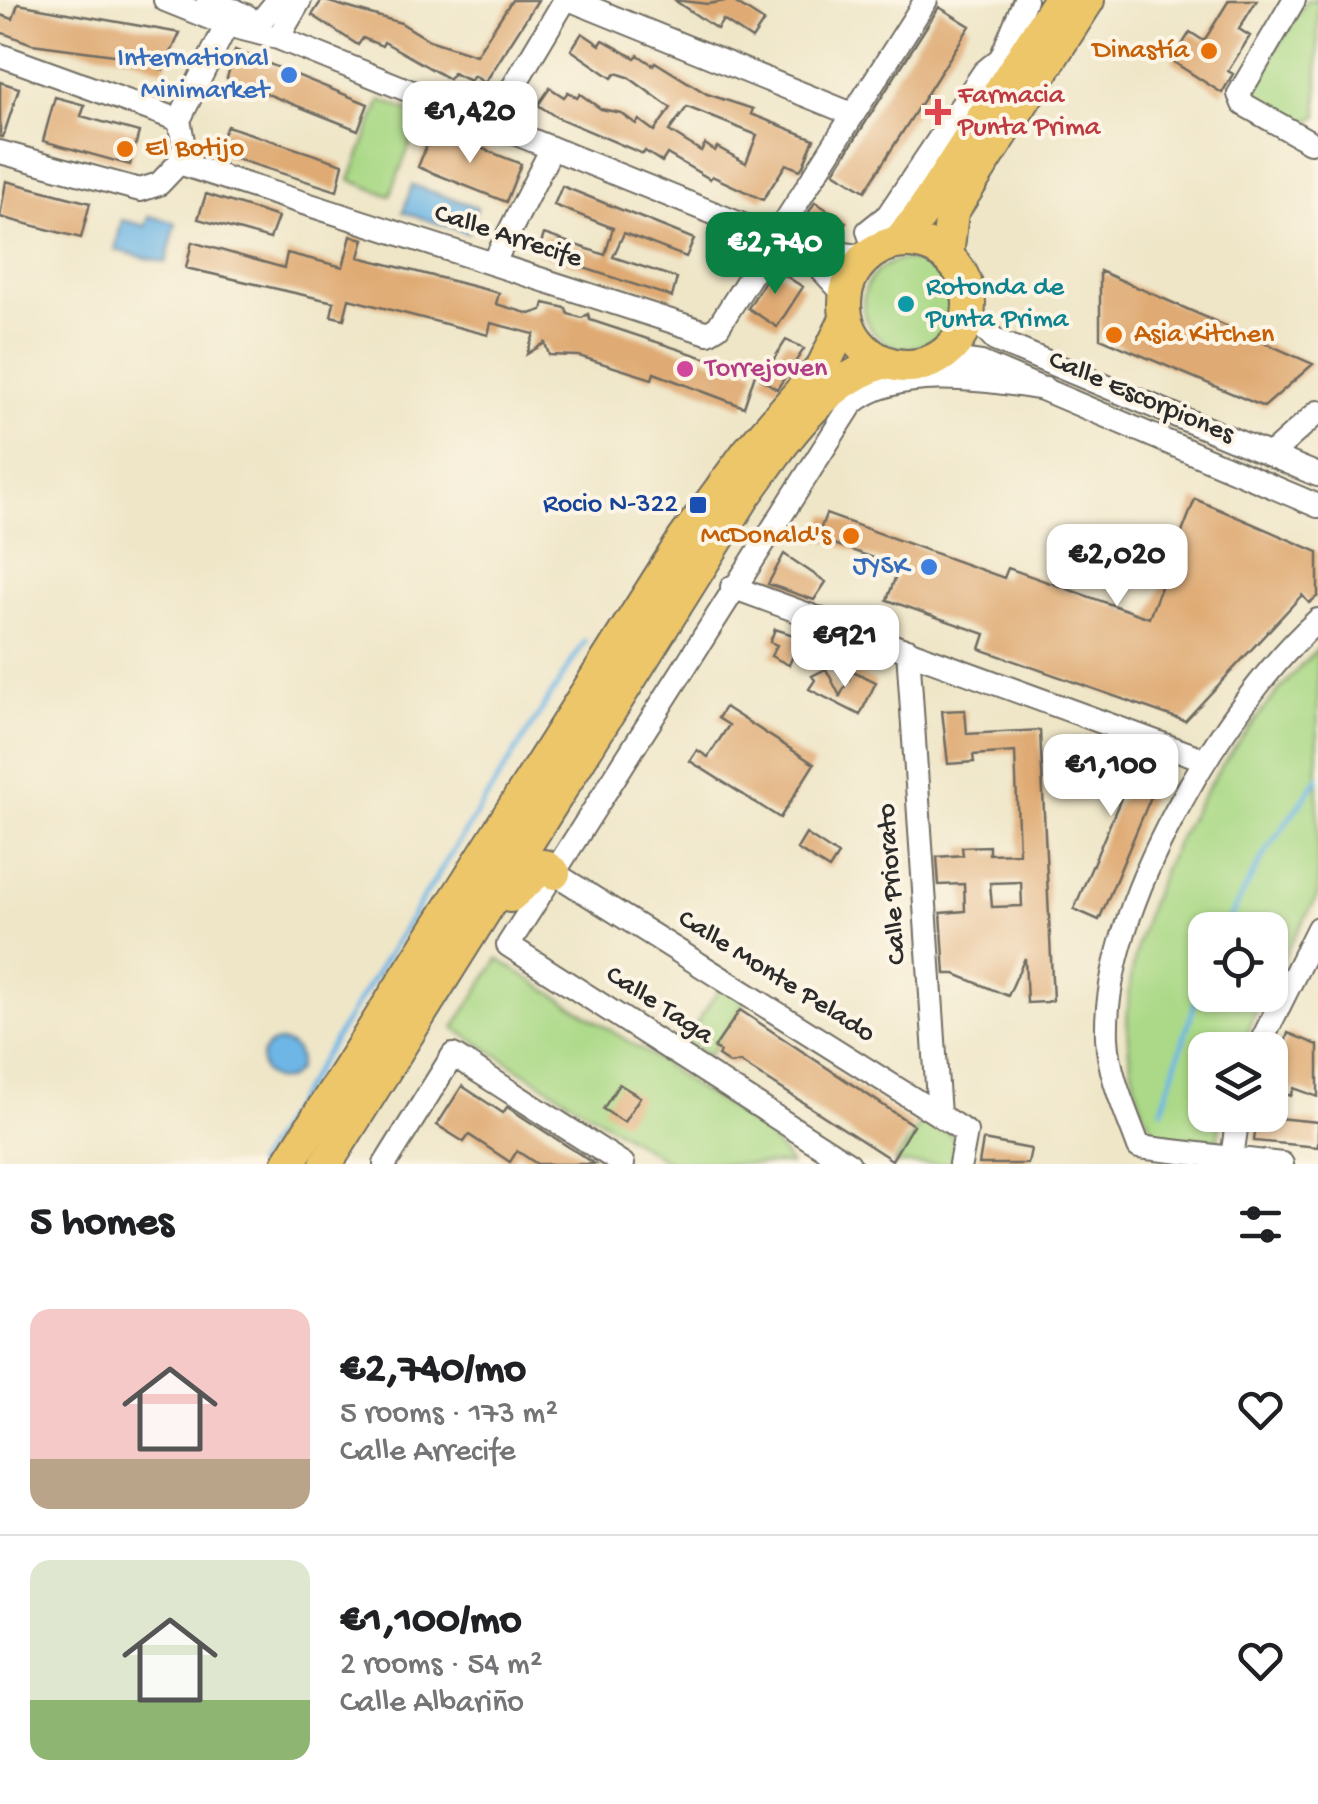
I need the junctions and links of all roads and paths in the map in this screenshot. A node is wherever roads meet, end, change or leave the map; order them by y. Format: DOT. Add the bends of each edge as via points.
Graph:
graph roads {
  1 [pos="165,0"];
  2 [pos="208,0"];
  3 [pos="278,0"];
  4 [pos="300,0"];
  5 [pos="568,0"];
  6 [pos="926,0"];
  7 [pos="1025,0"];
  8 [pos="1294,0"];
  9 [pos="1081,2"];
  10 [pos="231,18"];
  11 [pos="260,22"];
  12 [pos="278,38"];
  13 [pos="0,56"];
  14 [pos="852,114"];
  15 [pos="179,120"];
  16 [pos="491,124"];
  17 [pos="1315,140"];
  18 [pos="552,148"];
  19 [pos="0,152"];
  20 [pos="179,163"];
  21 [pos="772,236"];
  22 [pos="800,248"];
  23 [pos="879,250"];
  24 [pos="947,257"];
  25 [pos="493,264"];
  26 [pos="846,307"];
  27 [pos="968,312"];
  28 [pos="938,358"];
  29 [pos="886,362"];
  30 [pos="1045,390"];
  31 [pos="1318,412"];
  32 [pos="1270,455"];
  33 [pos="1318,475"];
  34 [pos="1318,506"];
  35 [pos="732,587"];
  36 [pos="1318,620"];
  37 [pos="908,650"];
  38 [pos="1203,760"];
  39 [pos="554,873"];
  40 [pos="1318,928"];
  41 [pos="458,956"];
  42 [pos="1266,1032"];
  43 [pos="938,1114"];
  44 [pos="1236,1132"];
  45 [pos="1133,1155"];
  46 [pos="1189,1158"];
  47 [pos="1232,1158"];
  48 [pos="288,1164"];
  49 [pos="326,1164"];
  50 [pos="385,1164"];
  51 [pos="623,1164"];
  52 [pos="849,1164"];
  53 [pos="960,1164"];
  54 [pos="1282,1164"];
  1 -- 10 [label="street"];
  2 -- 10 [label="street"];
  3 -- 11 [label="street"];
  4 -- 12 [label="street"];
  5 -- 14 [label="street"];
  5 -- 16 [label="street"];
  6 -- 14 [label="street"];
  7 -- 23 [label="street" via="997,64 984,72 888,215 868,231"];
  8 -- 17 [label="street" via="1238,94 1243,104"];
  9 -- 23 [label="highway" via="920,218"];
  9 -- 24 [label="highway" via="952,212"];
  10 -- 11 [label="street"];
  10 -- 12 [label="street"];
  10 -- 15 [label="street"];
  11 -- 12 [label="street"];
  12 -- 16 [label="street"];
  13 -- 15 [label="street"];
  14 -- 21 [label="street"];
  15 -- 20 [label="street"];
  16 -- 18 [label="street"];
  18 -- 21 [label="street"];
  18 -- 25 [label="street"];
  19 -- 20 [label="street" via="140,190 159,184"];
  20 -- 25 [label="street, Calle Arrecife"];
  21 -- 22 [label="street"];
  21 -- 25 [label="street, Calle Arrecife" via="708,332"];
  22 -- 23 [label="street"];
  22 -- 26 [label="street"];
  23 -- 24 [label="highway" via="924,244"];
  23 -- 26 [label="highway" via="849,281"];
  24 -- 27 [label="highway" via="966,286"];
  26 -- 29 [label="highway" via="857,341"];
  26 -- 48 [label="highway" via="823,366 684,539"];
  27 -- 28 [label="highway" via="958,338"];
  27 -- 32 [label="street, Calle Escorpiones" via="995,340"];
  28 -- 29 [label="highway" via="913,366"];
  28 -- 30 [label="street, Calle Escorpiones" via="981,363"];
  29 -- 41 [label="highway" via="826,396 745,495"];
  30 -- 34 [label="street, Calle Escorpiones"];
  30 -- 35 [label="street" via="952,377 860,396"];
  31 -- 32 [label="street"];
  32 -- 33 [label="street, Calle Escorpiones"];
  35 -- 37 [label="street"];
  35 -- 39 [label="street"];
  36 -- 38 [label="street" via="1264,674"];
  37 -- 38 [label="street"];
  37 -- 43 [label="street, Calle Priorato"];
  38 -- 45 [label="street" via="1144,882 1111,987 1110,1062"];
  39 -- 41 [label="highway" via="544,866 534,871"];
  39 -- 43 [label="street, Calle Monte Pelado"];
  39 -- 52 [label="street, Calle Taga" via="508,945"];
  40 -- 42 [label="street"];
  41 -- 49 [label="highway"];
  43 -- 53 [label="street, Calle Monte Pelado" via="966,1132"];
  44 -- 47 [label="street"];
  45 -- 46 [label="street"];
  46 -- 47 [label="street"];
  47 -- 54 [label="street"];
  50 -- 51 [label="street" via="453,1056"];
}
